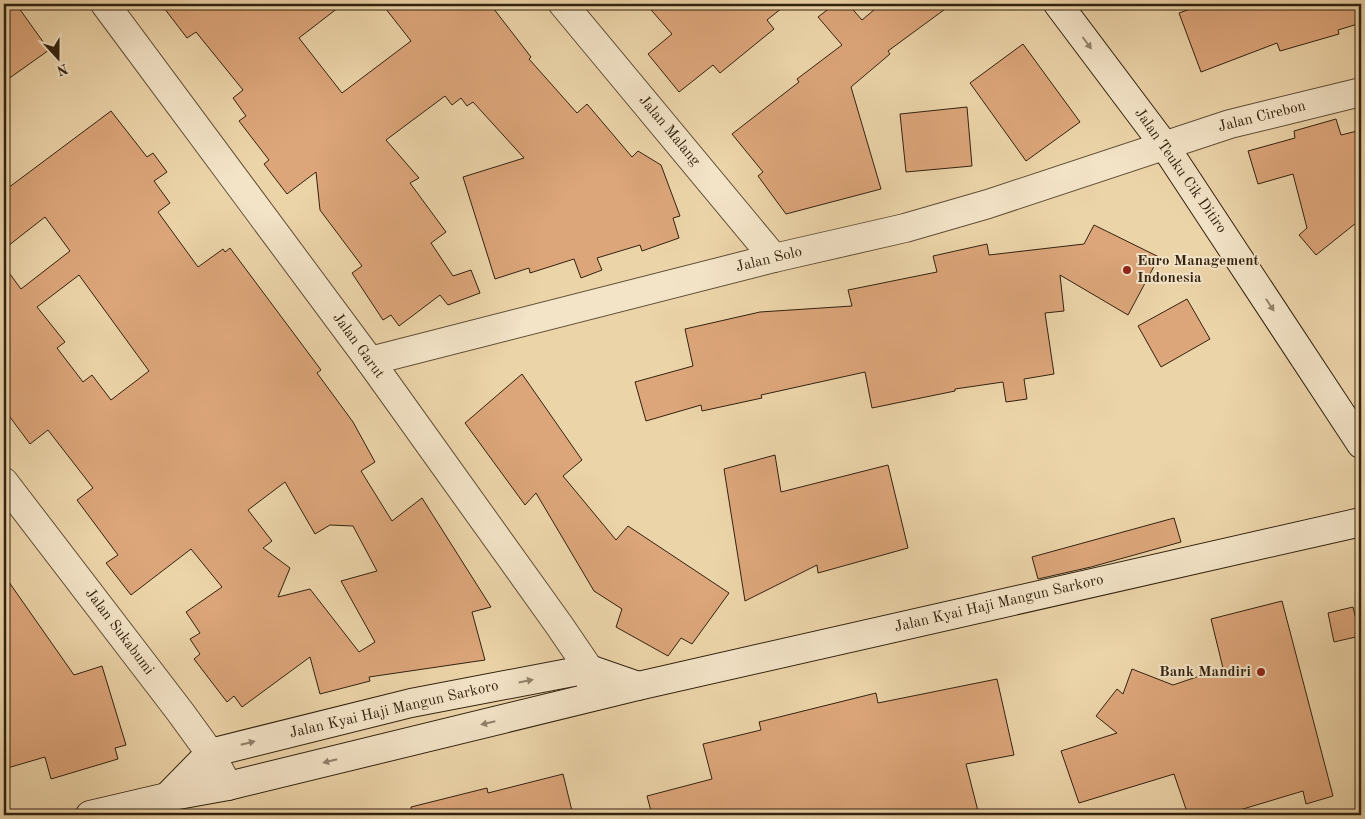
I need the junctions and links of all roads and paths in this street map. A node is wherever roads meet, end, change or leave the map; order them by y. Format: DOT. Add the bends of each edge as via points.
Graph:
graph roads {
  1 [pos="105,4"];
  2 [pos="563,4"];
  3 [pos="1058,4"];
  4 [pos="1361,92"];
  5 [pos="1164,145"];
  6 [pos="774,258"];
  7 [pos="370,361"];
  8 [pos="1361,444"];
  9 [pos="4,482"];
  10 [pos="1361,522"];
  11 [pos="589,669"];
  12 [pos="638,686"];
  13 [pos="593,698"];
  14 [pos="411,703"];
  15 [pos="420,739"];
  16 [pos="210,753"];
  17 [pos="228,786"];
  18 [pos="167,797"];
  19 [pos="90,815"];
  1 -- 7 [label="street, Jalan Garut"];
  2 -- 6 [label="street, Jalan Malang"];
  3 -- 5 [label="street, Jalan Teuku Cik Ditiro, one-way"];
  4 -- 5 [label="street, Jalan Cirebon" via="1230,124"];
  5 -- 6 [label="street, Jalan Solo" via="988,204 905,228"];
  5 -- 8 [label="street, Jalan Teuku Cik Ditiro, one-way"];
  6 -- 7 [label="street, Jalan Solo"];
  7 -- 11 [label="street, Jalan Garut"];
  9 -- 16 [label="street, Jalan Sukabumi"];
  10 -- 12 [label="street, Jalan Kyai Haji Mangun Sarkoro"];
  11 -- 12 [label="street, Jalan Kyai Haji Mangun Sarkoro"];
  11 -- 13 [label="street, Jalan Garut"];
  14 -- 11 [label="street, Jalan Kyai Haji Mangun Sarkoro, one-way"];
  12 -- 13 [label="street, Jalan Kyai Haji Mangun Sarkoro"];
  13 -- 15 [label="street, Jalan Kyai Haji Mangun Sarkoro, one-way"];
  14 -- 15 [label="street"];
  16 -- 14 [label="street, Jalan Kyai Haji Mangun Sarkoro, one-way"];
  15 -- 17 [label="street, Jalan Kyai Haji Mangun Sarkoro, one-way"];
  16 -- 17 [label="street, Jalan Sukabumi"];
  16 -- 18 [label="street"];
  17 -- 18 [label="street, Jalan Kyai Haji Mangun Sarkoro"];
  18 -- 19 [label="street, Jalan Kyai Haji Mangun Sarkoro"];
}
